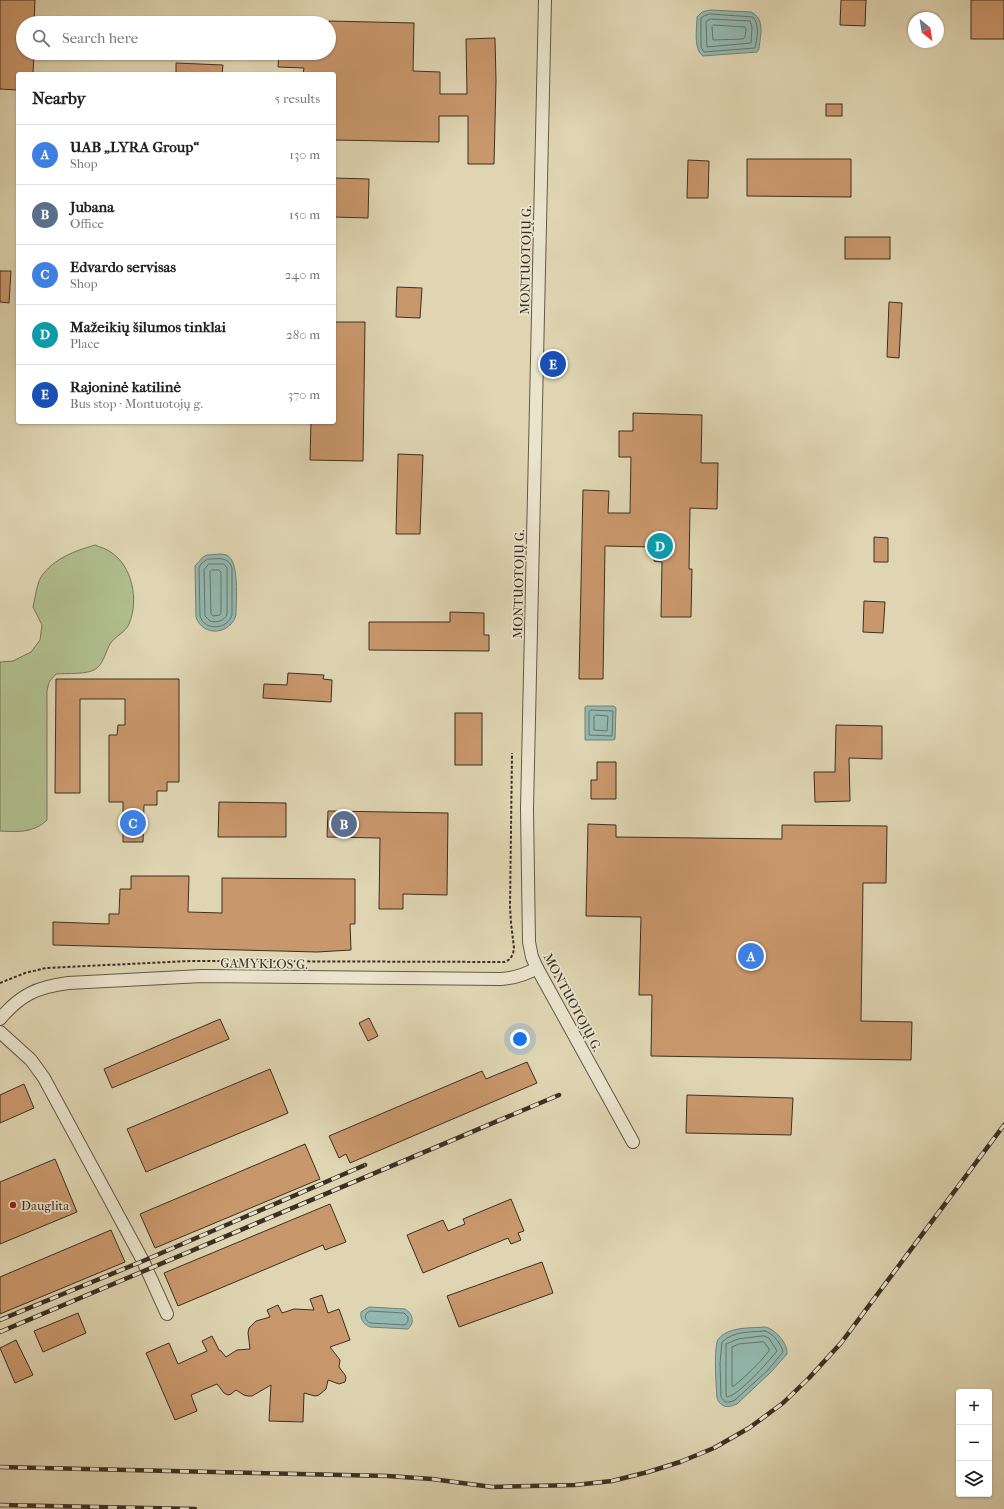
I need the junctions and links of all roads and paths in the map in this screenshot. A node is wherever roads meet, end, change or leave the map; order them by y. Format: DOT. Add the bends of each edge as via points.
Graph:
graph roads {
  1 [pos="545,0"];
  2 [pos="512,753"];
  3 [pos="537,968"];
  4 [pos="0,984"];
  5 [pos="0,1019"];
  6 [pos="0,1032"];
  7 [pos="633,1142"];
  8 [pos="167,1314"];
  1 -- 3 [label="street, MONTUOTOJŲ G." via="527,809 529,942"];
  2 -- 4 [label="path" via="510,923 514,948 510,959 505,962 190,961 46,968 25,973"];
  3 -- 5 [label="street, GAMYKLOS G." via="525,975 502,979 202,976 68,983 28,994 17,1001"];
  3 -- 7 [label="street, MONTUOTOJŲ G."];
  6 -- 8 [label="street" via="31,1060 44,1078 142,1261"];
}
